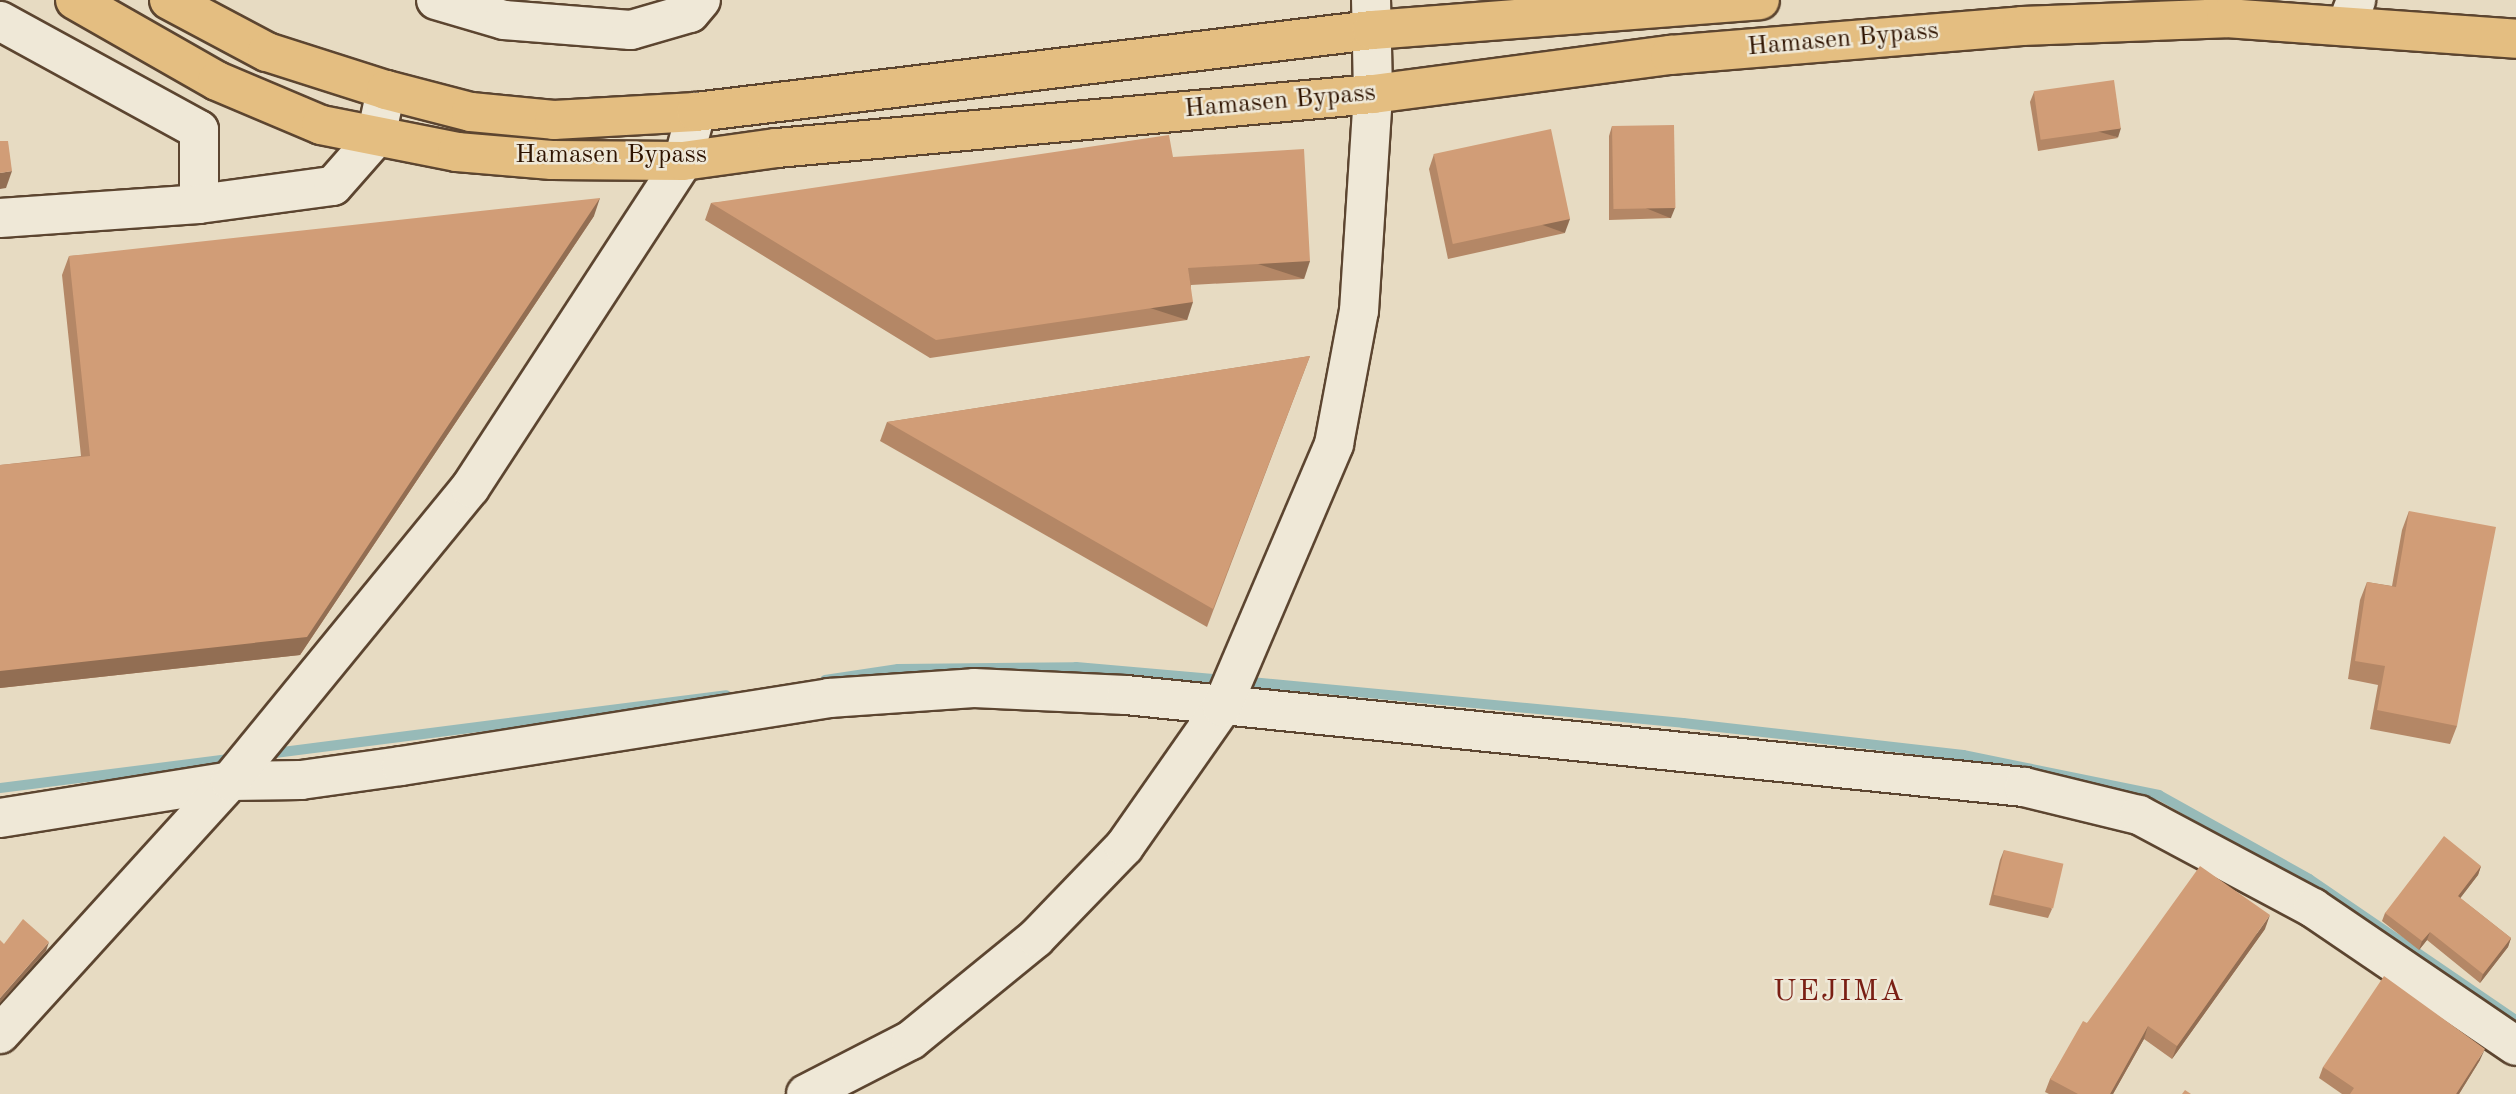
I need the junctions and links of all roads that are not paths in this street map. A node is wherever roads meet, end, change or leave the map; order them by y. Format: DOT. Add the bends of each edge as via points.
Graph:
graph roads {
  1 [pos="75,0"];
  2 [pos="169,0"];
  3 [pos="436,0"];
  4 [pos="701,0"];
  5 [pos="1760,0"];
  6 [pos="2352,12"];
  7 [pos="1371,15"];
  8 [pos="0,21"];
  9 [pos="2516,39"];
  10 [pos="386,90"];
  11 [pos="1373,94"];
  12 [pos="696,112"];
  13 [pos="376,137"];
  14 [pos="683,161"];
  15 [pos="199,204"];
  16 [pos="0,218"];
  17 [pos="1222,707"];
  18 [pos="230,781"];
  19 [pos="0,818"];
  20 [pos="0,1034"];
  21 [pos="2516,1046"];
  22 [pos="806,1094"];
  1 -- 13 [label="highway, Hamasen Bypass" via="217,81 321,125"];
  2 -- 10 [label="highway, Hamasen Bypass" via="267,52"];
  3 -- 4 [label="street" via="504,20 631,30 690,13"];
  5 -- 7 [label="highway, Hamasen Bypass"];
  6 -- 9 [label="highway, Hamasen Bypass"];
  6 -- 11 [label="highway, Hamasen Bypass" via="1887,35 1670,55"];
  7 -- 11 [label="street"];
  7 -- 12 [label="highway, Hamasen Bypass"];
  8 -- 15 [label="street" via="199,130"];
  10 -- 12 [label="highway, Hamasen Bypass" via="471,112 554,120"];
  10 -- 13 [label="street"];
  11 -- 14 [label="highway, Hamasen Bypass" via="777,148"];
  11 -- 17 [label="street" via="1359,311 1334,444"];
  12 -- 14 [label="street"];
  13 -- 14 [label="highway, Hamasen Bypass" via="457,152 552,160"];
  13 -- 15 [label="street" via="333,186"];
  14 -- 18 [label="street" via="470,488"];
  15 -- 16 [label="street"];
  17 -- 18 [label="street" via="1126,695 974,688 829,698 301,780"];
  17 -- 21 [label="street" via="2024,787 2139,815 2313,908"];
  17 -- 22 [label="street" via="1124,847 1036,938 911,1040"];
  18 -- 19 [label="street"];
  18 -- 20 [label="street"];
}
